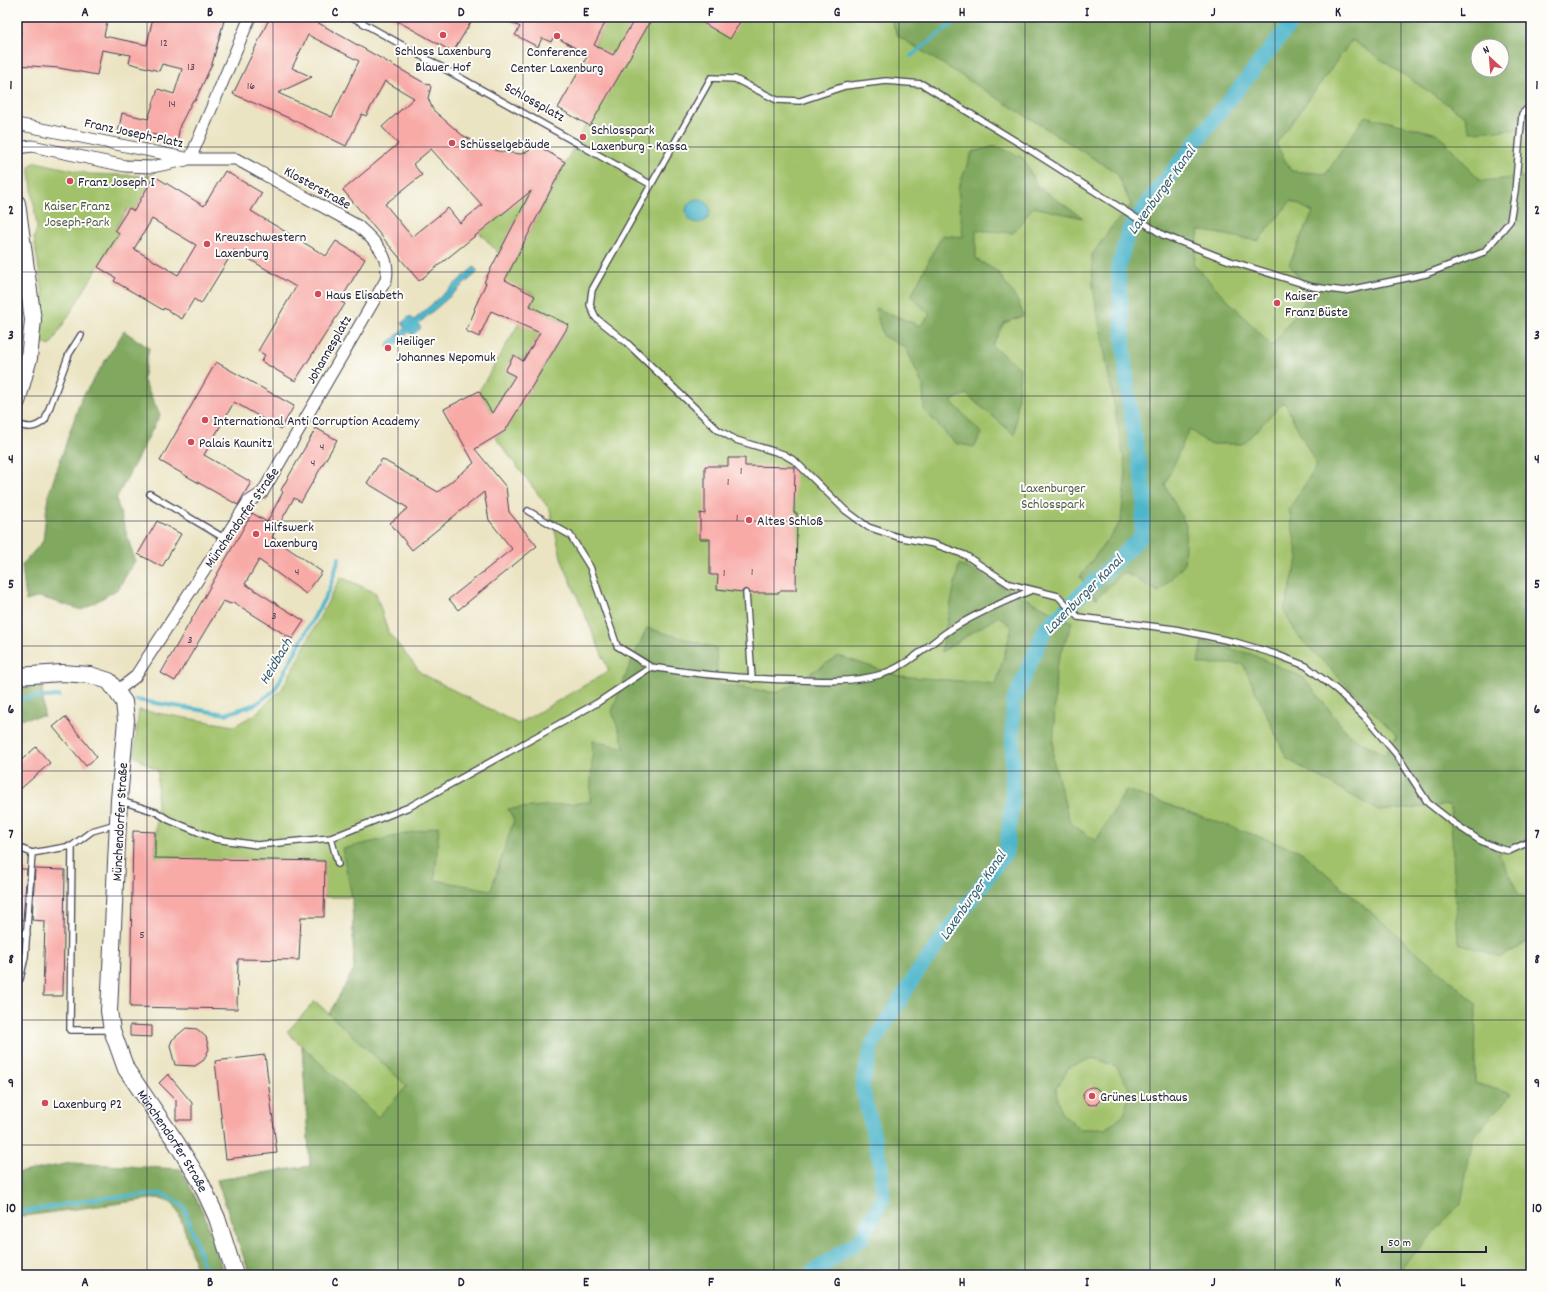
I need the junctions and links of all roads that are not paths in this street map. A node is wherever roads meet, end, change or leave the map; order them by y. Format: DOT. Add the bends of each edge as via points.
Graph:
graph roads {
  1 [pos="250,17"];
  2 [pos="352,17"];
  3 [pos="1531,105"];
  4 [pos="17,124"];
  5 [pos="17,148"];
  6 [pos="190,159"];
  7 [pos="650,184"];
  8 [pos="17,204"];
  9 [pos="380,291"];
  10 [pos="82,335"];
  11 [pos="17,402"];
  12 [pos="315,402"];
  13 [pos="17,424"];
  14 [pos="150,494"];
  15 [pos="528,511"];
  16 [pos="224,538"];
  17 [pos="1032,590"];
  18 [pos="746,593"];
  19 [pos="651,667"];
  20 [pos="17,676"];
  21 [pos="752,679"];
  22 [pos="117,691"];
  23 [pos="119,800"];
  24 [pos="118,823"];
  25 [pos="331,838"];
  26 [pos="1531,841"];
  27 [pos="72,846"];
  28 [pos="17,847"];
  29 [pos="32,853"];
  30 [pos="338,864"];
  31 [pos="17,934"];
  32 [pos="27,934"];
  33 [pos="17,982"];
  34 [pos="112,1030"];
  35 [pos="236,1275"];
  1 -- 6 [label="street"];
  2 -- 7 [label="lane, Schlossplatz"];
  3 -- 7 [label="lane" via="1522,114 1510,221 1484,252 1426,274 1344,291 1313,287 1213,255 1163,235 922,84 886,81 845,86 800,101 777,100 735,79 711,78"];
  4 -- 6 [label="street, Franz Joseph-Platz"];
  5 -- 6 [label="street, Franz Joseph-Platz" via="32,146 125,166 152,167"];
  6 -- 9 [label="street, Klosterstraße" via="236,160 358,226 371,237 386,259 388,270"];
  7 -- 17 [label="lane" via="592,290 590,305 596,318 626,342 718,430 736,440 783,454 795,461 845,510 868,527 965,555 1009,584"];
  8 -- 11 [label="main road" via="33,320 29,358"];
  9 -- 12 [label="street, Johannesplatz"];
  10 -- 13 [label="lane" via="69,354 45,420 37,427 26,428"];
  12 -- 16 [label="street, Münchendorfer Straße" via="262,493 248,502"];
  14 -- 16 [label="lane"];
  15 -- 19 [label="lane" via="570,535 590,567 617,646"];
  16 -- 22 [label="street, Münchendorfer Straße" via="135,677"];
  17 -- 21 [label="lane" via="957,625 918,656 880,675 833,681"];
  17 -- 26 [label="lane" via="1058,596 1078,617 1174,629 1235,642 1306,666 1337,690 1364,716 1397,755 1428,803 1451,821 1479,840 1509,851"];
  18 -- 21 [label="lane"];
  19 -- 21 [label="lane"];
  19 -- 25 [label="lane" via="597,704 409,807"];
  20 -- 22 [label="main road" via="62,673 90,675 109,681"];
  22 -- 23 [label="main road, Münchendorfer Straße" via="124,702 126,720"];
  23 -- 24 [label="main road, Münchendorfer Straße"];
  23 -- 25 [label="lane" via="156,812 215,839 257,845"];
  24 -- 27 [label="lane" via="92,831"];
  24 -- 34 [label="main road, Münchendorfer Straße" via="109,1011"];
  25 -- 30 [label="lane"];
  27 -- 29 [label="lane"];
  27 -- 34 [label="lane" via="70,1030"];
  28 -- 29 [label="lane"];
  29 -- 32 [label="lane"];
  31 -- 32 [label="lane"];
  32 -- 33 [label="lane" via="26,956"];
  34 -- 35 [label="main road, Münchendorfer Straße" via="126,1069 176,1142 206,1192"];
}
